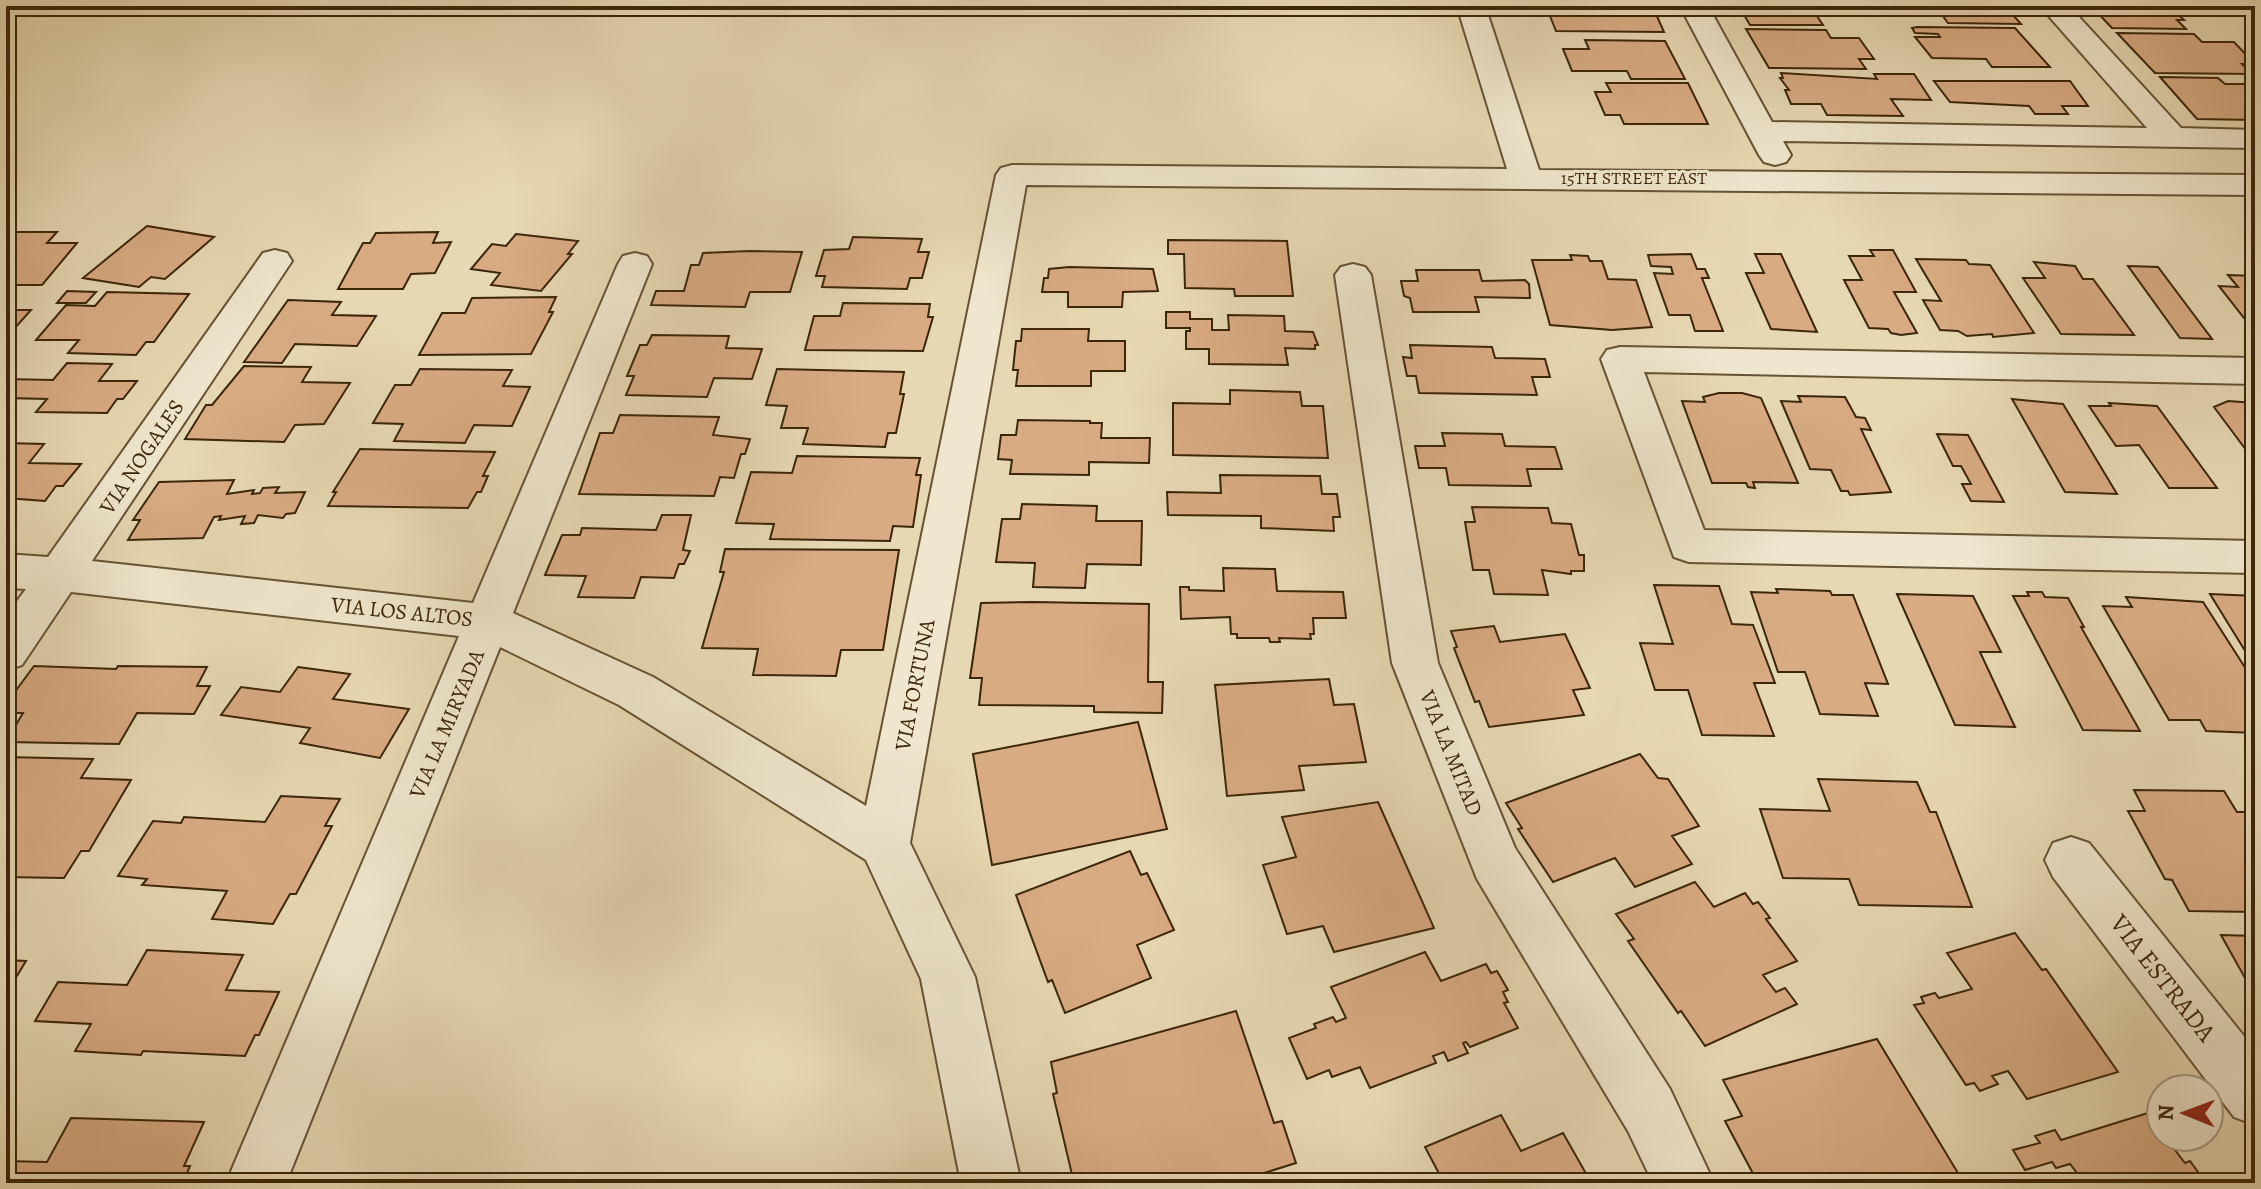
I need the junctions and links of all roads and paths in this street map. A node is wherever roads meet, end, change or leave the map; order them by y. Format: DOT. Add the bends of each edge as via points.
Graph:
graph roads {
  1 [pos="1471,6"];
  2 [pos="1694,6"];
  3 [pos="2054,6"];
  4 [pos="1762,131"];
  5 [pos="2173,138"];
  6 [pos="2255,139"];
  7 [pos="1012,175"];
  8 [pos="1526,178"];
  9 [pos="1787,179"];
  10 [pos="2255,185"];
  11 [pos="275,261"];
  12 [pos="635,264"];
  13 [pos="1353,275"];
  14 [pos="2255,371"];
  15 [pos="2255,557"];
  16 [pos="6,571"];
  17 [pos="62,574"];
  18 [pos="489,622"];
  19 [pos="6,652"];
  20 [pos="884,844"];
  21 [pos="2071,860"];
  22 [pos="2255,1096"];
  23 [pos="256,1183"];
  24 [pos="991,1183"];
  25 [pos="1684,1183"];
  1 -- 8 [label="street"];
  2 -- 4 [label="street"];
  3 -- 5 [label="street"];
  4 -- 5 [label="street"];
  4 -- 9 [label="street"];
  5 -- 6 [label="street"];
  7 -- 8 [label="street, 15TH STREET EAST"];
  7 -- 20 [label="street, VIA FORTUNA"];
  8 -- 9 [label="street, 15TH STREET EAST"];
  9 -- 10 [label="street, 15TH STREET EAST"];
  11 -- 17 [label="street, VIA NOGALES"];
  12 -- 18 [label="street, VIA LA MIRYADA"];
  13 -- 25 [label="street, VIA LA MITAD" via="1415,663 1495,862 1649,1110"];
  14 -- 15 [label="street" via="1620,359 1689,546"];
  16 -- 17 [label="street, VIA LOS ALTOS"];
  17 -- 18 [label="street, VIA LOS ALTOS"];
  17 -- 19 [label="street, VIA NOGALES"];
  18 -- 20 [label="street, VIA LOS ALTOS" via="636,691"];
  18 -- 23 [label="street, VIA LA MIRYADA"];
  20 -- 24 [label="street" via="948,977"];
  21 -- 22 [label="street, VIA ESTRADA"];
}
